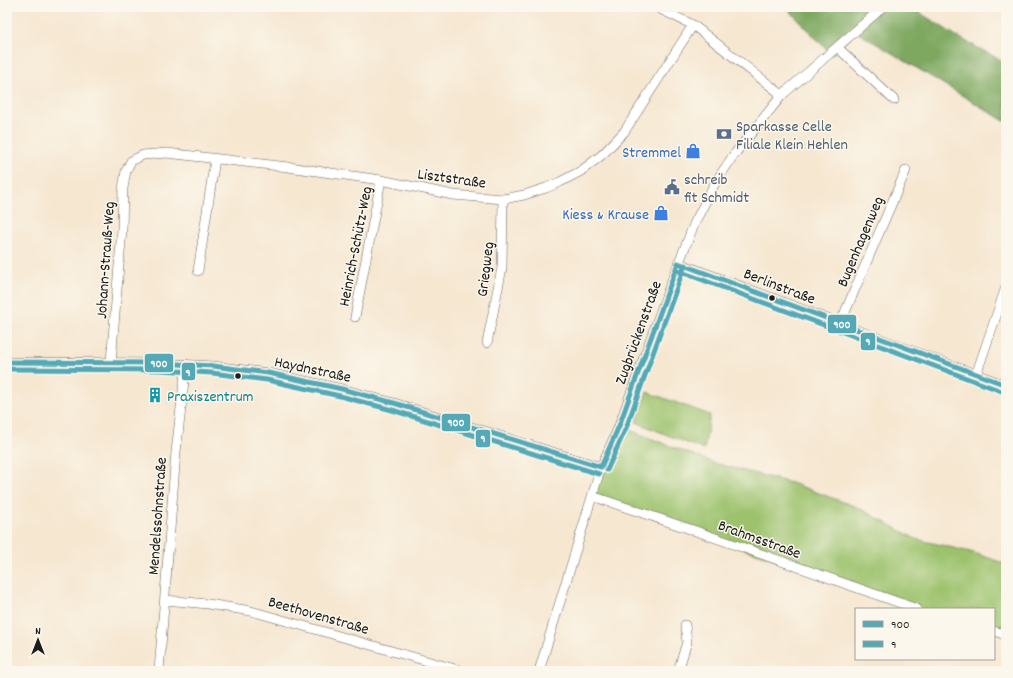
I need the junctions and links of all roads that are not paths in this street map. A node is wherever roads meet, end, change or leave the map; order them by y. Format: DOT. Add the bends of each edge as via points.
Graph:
graph roads {
  1 [pos="656,7"];
  2 [pos="883,7"];
  3 [pos="692,25"];
  4 [pos="837,47"];
  5 [pos="782,95"];
  6 [pos="894,100"];
  7 [pos="214,159"];
  8 [pos="132,161"];
  9 [pos="906,170"];
  10 [pos="381,180"];
  11 [pos="503,199"];
  12 [pos="678,263"];
  13 [pos="198,271"];
  14 [pos="1006,287"];
  15 [pos="355,317"];
  16 [pos="840,324"];
  17 [pos="487,343"];
  18 [pos="7,362"];
  19 [pos="112,362"];
  20 [pos="186,364"];
  21 [pos="976,375"];
  22 [pos="1006,385"];
  23 [pos="602,467"];
  24 [pos="592,496"];
  25 [pos="164,600"];
  26 [pos="914,608"];
  27 [pos="685,626"];
  28 [pos="995,631"];
  29 [pos="1006,635"];
  30 [pos="159,671"];
  31 [pos="462,671"];
  32 [pos="539,671"];
  33 [pos="678,671"];
  1 -- 3 [label="street"];
  2 -- 4 [label="street, Zugbrückenstraße"];
  3 -- 5 [label="street"];
  3 -- 11 [label="street, Lisztstraße" via="624,132 603,154 581,171 546,188"];
  4 -- 5 [label="street, Zugbrückenstraße"];
  4 -- 6 [label="street"];
  5 -- 12 [label="street, Zugbrückenstraße" via="732,156 695,222"];
  7 -- 8 [label="street, Lisztstraße" via="167,153 144,155"];
  7 -- 10 [label="street, Lisztstraße"];
  7 -- 13 [label="street"];
  8 -- 19 [label="street, Johann-Strauß-Weg" via="126,171 123,188"];
  9 -- 16 [label="street, Bugenhagenweg"];
  10 -- 11 [label="street, Lisztstraße" via="453,195"];
  10 -- 15 [label="street, Heinrich-Schütz-Weg"];
  11 -- 17 [label="street, Griegweg" via="502,268"];
  12 -- 16 [label="street, Berlinstraße"];
  12 -- 23 [label="street, Zugbrückenstraße"];
  14 -- 21 [label="street"];
  16 -- 21 [label="street, Berlinstraße"];
  18 -- 19 [label="street, Haydnstraße"];
  19 -- 20 [label="street, Haydnstraße"];
  20 -- 23 [label="street, Haydnstraße" via="268,373 342,389"];
  20 -- 25 [label="street, Mendelssohnstraße"];
  21 -- 22 [label="street, Berlinstraße"];
  23 -- 24 [label="street, Zugbrückenstraße"];
  24 -- 26 [label="street, Brahmsstraße"];
  24 -- 32 [label="street, Zugbrückenstraße"];
  25 -- 30 [label="street, Mendelssohnstraße"];
  25 -- 31 [label="street, Beethovenstraße" via="252,611"];
  27 -- 33 [label="street" via="687,642"];
  28 -- 29 [label="street"];
}
